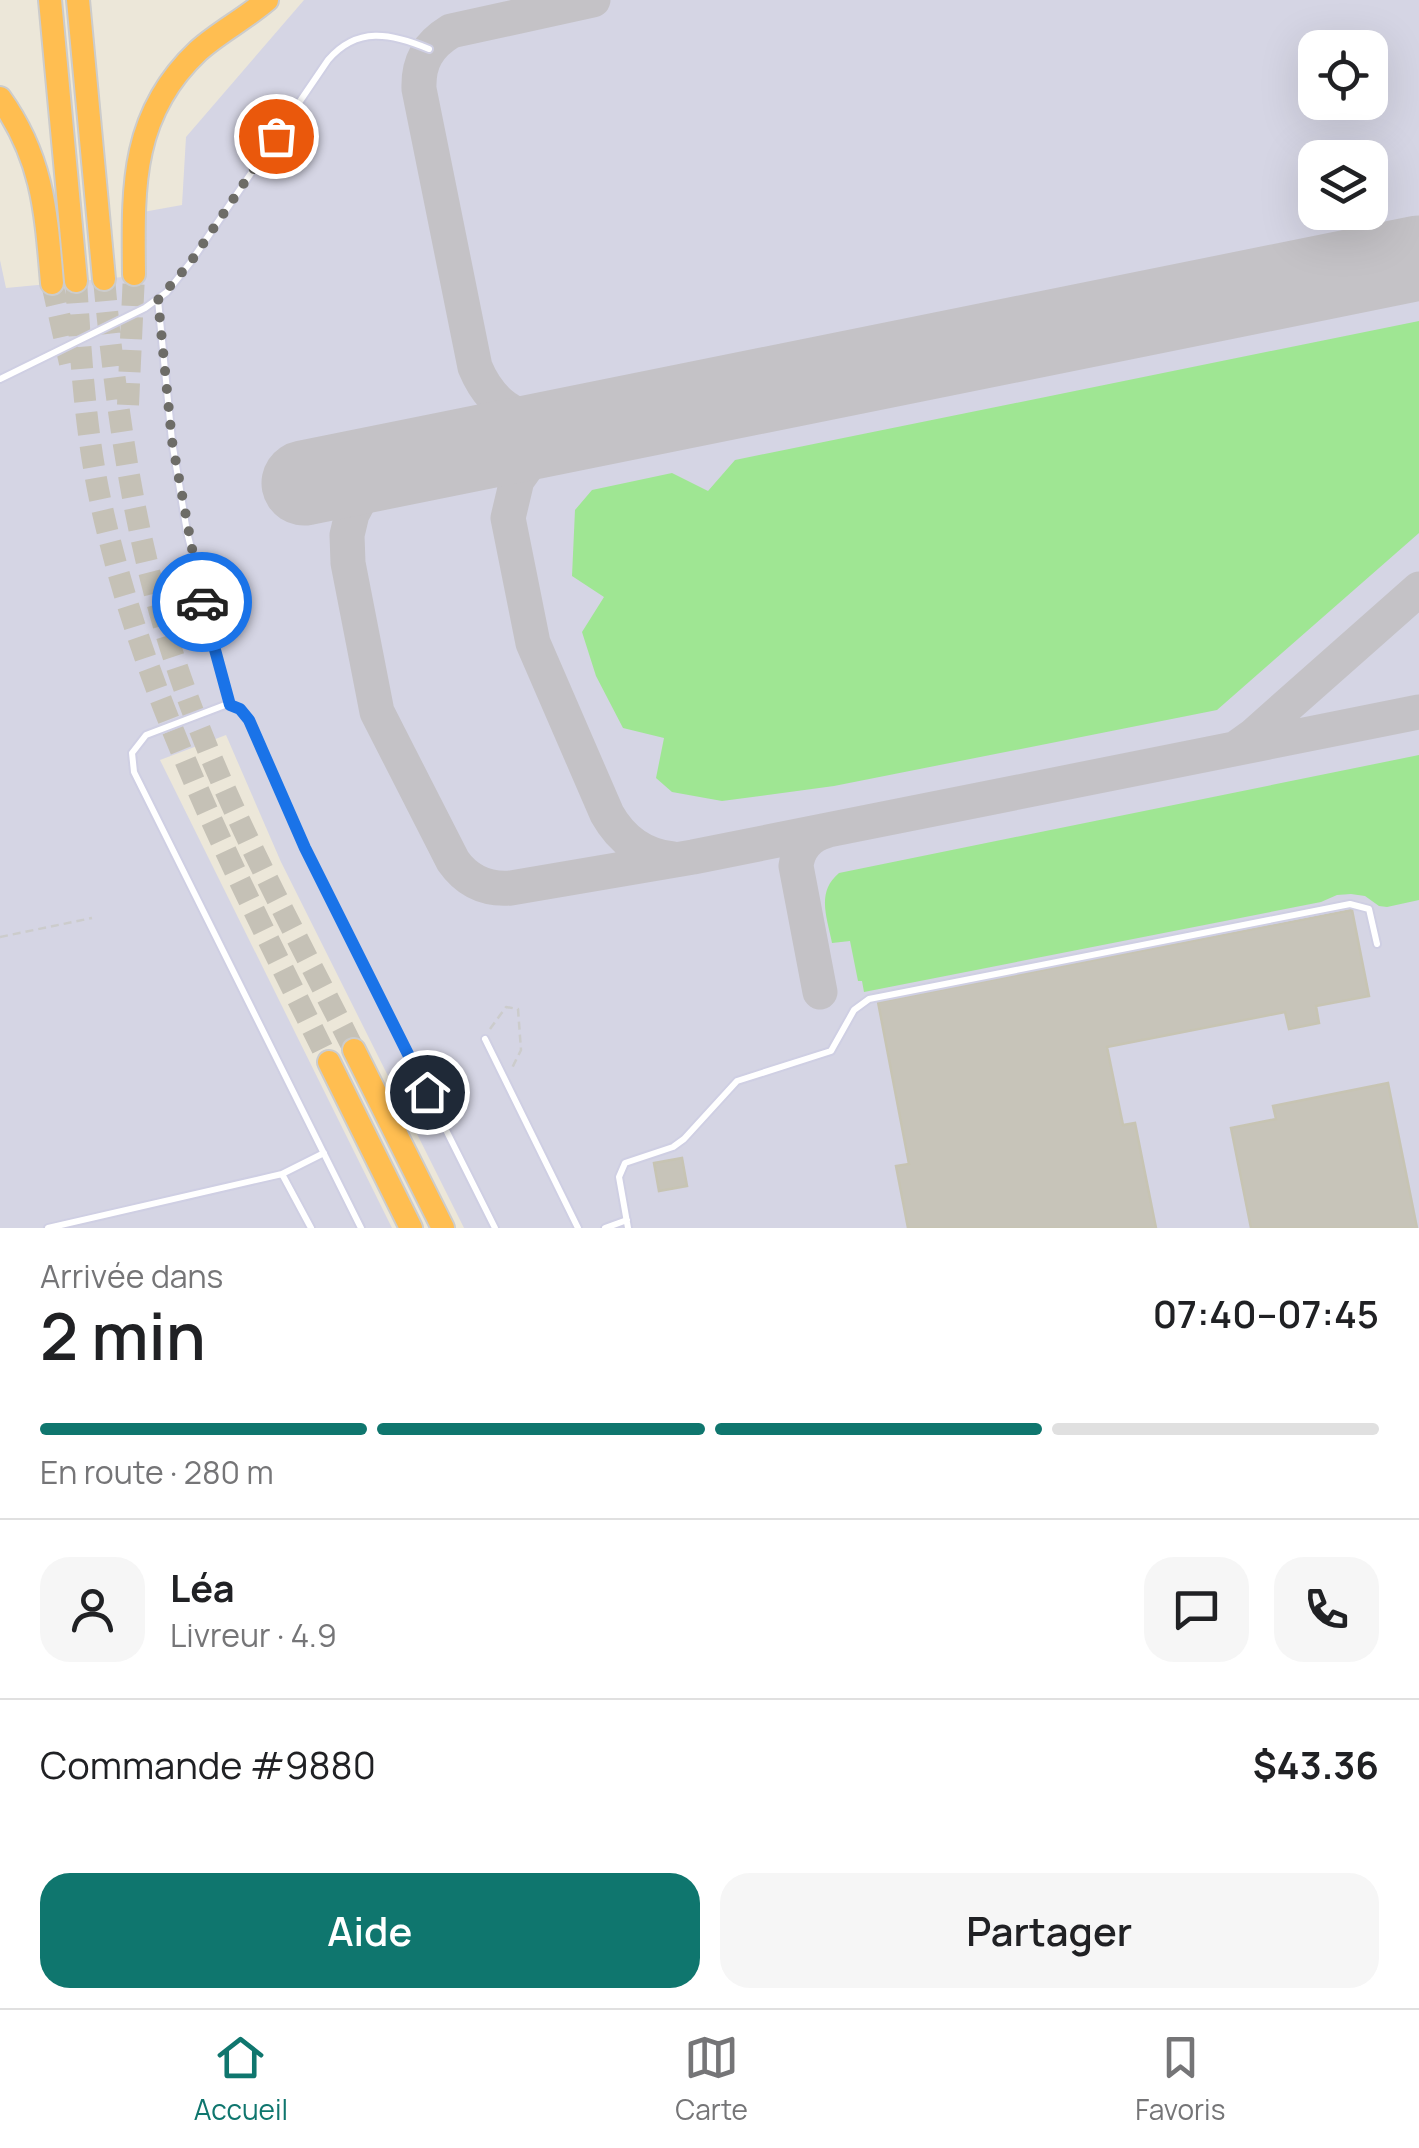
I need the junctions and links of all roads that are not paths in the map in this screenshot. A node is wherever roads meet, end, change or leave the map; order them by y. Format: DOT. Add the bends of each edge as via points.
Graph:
graph roads {
  1 [pos="50,0"];
  2 [pos="78,0"];
  3 [pos="266,0"];
  4 [pos="429,49"];
  5 [pos="0,98"];
  6 [pos="134,274"];
  7 [pos="104,279"];
  8 [pos="158,300"];
  9 [pos="0,380"];
  10 [pos="230,705"];
  11 [pos="1378,944"];
  12 [pos="485,1039"];
  13 [pos="354,1050"];
  14 [pos="329,1062"];
  15 [pos="324,1153"];
  16 [pos="282,1174"];
  17 [pos="628,1224"];
  18 [pos="48,1228"];
  19 [pos="311,1228"];
  20 [pos="361,1228"];
  21 [pos="411,1228"];
  22 [pos="443,1228"];
  23 [pos="495,1228"];
  24 [pos="578,1228"];
  25 [pos="605,1228"];
  1 -- 5 [label="highway" via="64,282 36,165"];
  2 -- 7 [label="highway"];
  3 -- 6 [label="highway" via="191,59 152,116 135,172"];
  4 -- 8 [label="lane" via="378,34 337,50"];
  8 -- 9 [label="lane"];
  8 -- 10 [label="lane" via="187,532"];
  10 -- 15 [label="lane" via="146,735 132,762"];
  10 -- 23 [label="lane" via="249,720 305,848"];
  11 -- 17 [label="lane" via="1369,909 1350,904 869,999 854,1010 831,1052 736,1080 678,1144 625,1162 619,1177"];
  12 -- 24 [label="lane"];
  13 -- 22 [label="highway"];
  14 -- 21 [label="highway"];
  15 -- 16 [label="lane"];
  15 -- 20 [label="lane"];
  16 -- 18 [label="lane"];
  16 -- 19 [label="lane"];
  17 -- 25 [label="lane"];
}
